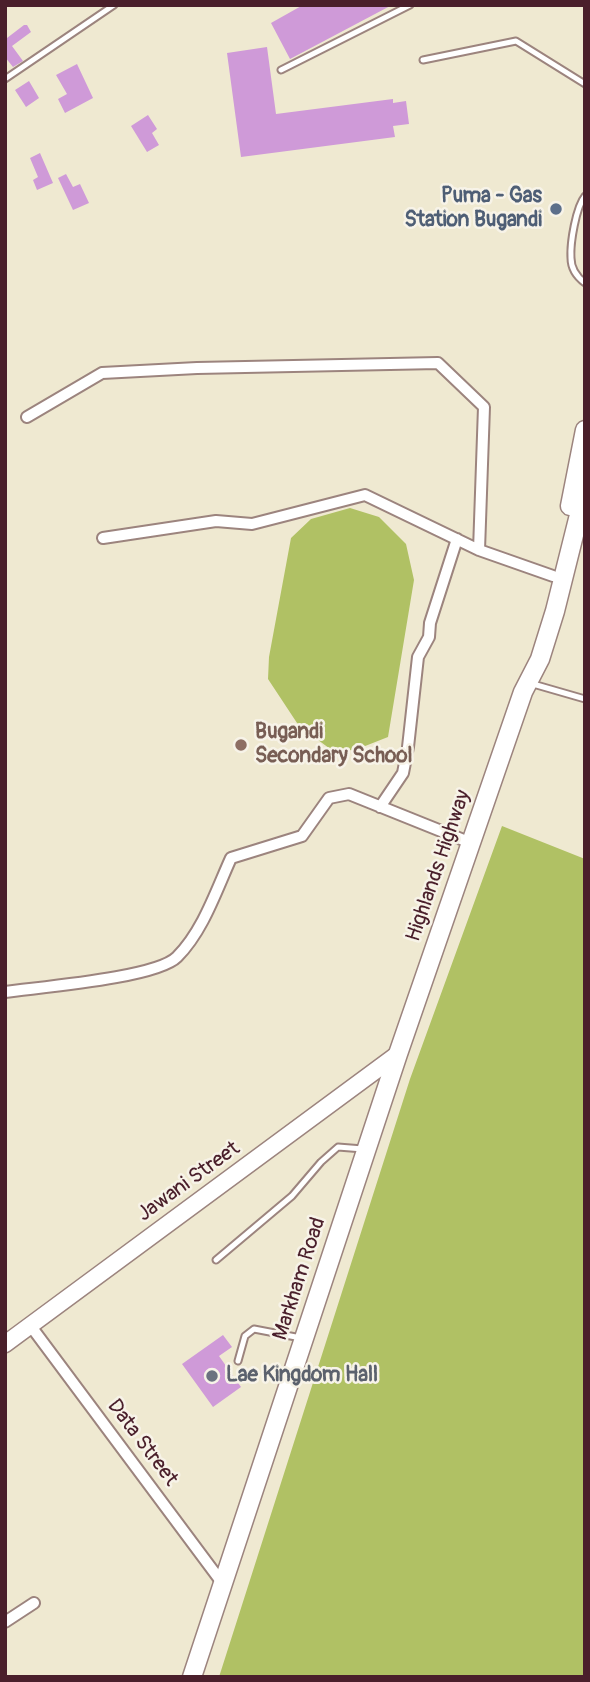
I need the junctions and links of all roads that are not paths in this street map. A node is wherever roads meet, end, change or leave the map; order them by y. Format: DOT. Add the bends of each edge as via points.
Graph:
graph roads {
  1 [pos="114,5"];
  2 [pos="410,5"];
  3 [pos="423,61"];
  4 [pos="281,70"];
  5 [pos="5,79"];
  6 [pos="585,84"];
  7 [pos="585,196"];
  8 [pos="585,283"];
  9 [pos="27,417"];
  10 [pos="585,430"];
  11 [pos="585,491"];
  12 [pos="103,538"];
  13 [pos="457,539"];
  14 [pos="479,550"];
  15 [pos="552,576"];
  16 [pos="527,687"];
  17 [pos="585,699"];
  18 [pos="380,807"];
  19 [pos="471,843"];
  20 [pos="5,992"];
  21 [pos="398,1054"];
  22 [pos="366,1149"];
  23 [pos="216,1260"];
  24 [pos="30,1325"];
  25 [pos="304,1339"];
  26 [pos="5,1344"];
  27 [pos="238,1361"];
  28 [pos="223,1584"];
  29 [pos="34,1604"];
  30 [pos="5,1622"];
  31 [pos="192,1677"];
  1 -- 5 [label="lane"];
  2 -- 4 [label="lane"];
  3 -- 6 [label="lane" via="516,41"];
  7 -- 8 [label="lane" via="577,212 570,257"];
  9 -- 14 [label="street" via="102,373 438,363 484,407"];
  10 -- 15 [label="main road, Highlands Highway"];
  11 -- 16 [label="main road, Highlands Highway" via="555,611"];
  12 -- 13 [label="street" via="216,521 252,524 365,495"];
  13 -- 14 [label="street"];
  13 -- 18 [label="street" via="429,637 418,657 403,773"];
  14 -- 15 [label="street"];
  15 -- 16 [label="main road, Highlands Highway" via="528,659"];
  16 -- 17 [label="lane"];
  16 -- 19 [label="main road, Highlands Highway"];
  18 -- 19 [label="street"];
  18 -- 20 [label="street" via="349,794 329,798 302,836 231,858 195,934 176,959 146,972"];
  19 -- 21 [label="main road, Highlands Highway"];
  21 -- 22 [label="main road, Markham Road"];
  21 -- 24 [label="street, Jawani Street"];
  22 -- 23 [label="lane" via="338,1147 292,1196"];
  22 -- 25 [label="main road, Markham Road"];
  24 -- 26 [label="street, Jawani Street"];
  24 -- 28 [label="street, Data Street"];
  25 -- 27 [label="lane" via="254,1329 245,1336"];
  25 -- 28 [label="main road, Markham Road"];
  28 -- 31 [label="main road, Markham Road"];
  29 -- 30 [label="street"];
}
